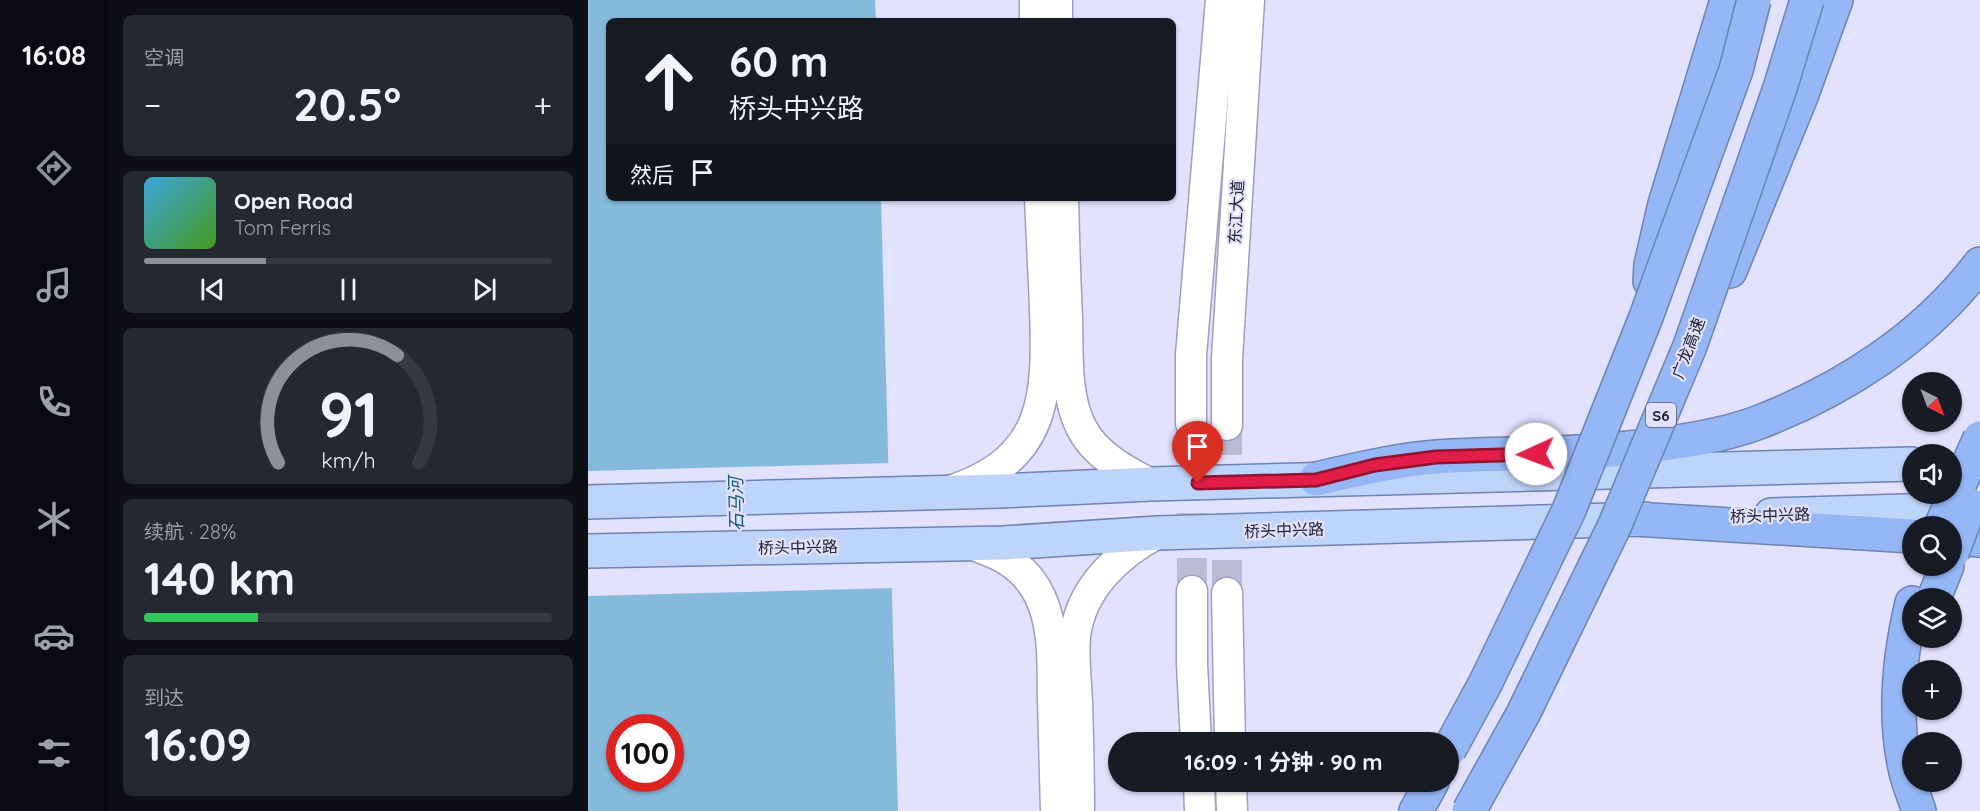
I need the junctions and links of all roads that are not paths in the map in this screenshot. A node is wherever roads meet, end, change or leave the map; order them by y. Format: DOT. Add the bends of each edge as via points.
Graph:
graph roads {
  1 [pos="1035,0"];
  2 [pos="1057,0"];
  3 [pos="1221,0"];
  4 [pos="1250,0"];
  5 [pos="1727,0"];
  6 [pos="1754,0"];
  7 [pos="1807,0"];
  8 [pos="1836,0"];
  9 [pos="1035,18"];
  10 [pos="1058,18"];
  11 [pos="1040,201"];
  12 [pos="1063,201"];
  13 [pos="1980,264"];
  14 [pos="1646,317"];
  15 [pos="1690,346"];
  16 [pos="1191,423"];
  17 [pos="1227,425"];
  18 [pos="1980,438"];
  19 [pos="1980,462"];
  20 [pos="1962,463"];
  21 [pos="1902,464"];
  22 [pos="999,480"];
  23 [pos="1316,480"];
  24 [pos="1980,482"];
  25 [pos="1151,484"];
  26 [pos="588,502"];
  27 [pos="1980,508"];
  28 [pos="1945,516"];
  29 [pos="1634,519"];
  30 [pos="1962,528"];
  31 [pos="1158,533"];
  32 [pos="1902,535"];
  33 [pos="1962,539"];
  34 [pos="1980,540"];
  35 [pos="1001,549"];
  36 [pos="588,551"];
  37 [pos="1191,591"];
  38 [pos="1227,593"];
  39 [pos="1903,648"];
  40 [pos="1195,732"];
  41 [pos="1230,732"];
  42 [pos="1459,732"];
  43 [pos="1199,792"];
  44 [pos="1231,792"];
  45 [pos="1426,792"];
  46 [pos="1934,792"];
  47 [pos="1056,811"];
  48 [pos="1079,811"];
  49 [pos="1200,811"];
  50 [pos="1232,811"];
  51 [pos="1416,811"];
  52 [pos="1469,811"];
  53 [pos="1919,811"];
  54 [pos="1940,811"];
  1 -- 9 [label="main road"];
  2 -- 10 [label="main road"];
  3 -- 16 [label="main road, 东江大道" via="1191,355"];
  4 -- 17 [label="main road, 东江大道" via="1227,359"];
  5 -- 14 [label="highway, bridge" via="1665,204 1651,265"];
  6 -- 14 [label="highway, bridge" via="1736,70"];
  7 -- 15 [label="highway, 广龙高速 / S6, bridge"];
  8 -- 15 [label="highway, bridge" via="1744,238"];
  11 -- 22 [label="main road" via="1046,369 1042,406 1031,431"];
  12 -- 25 [label="main road" via="1068,365 1078,418 1094,445 1111,461"];
  13 -- 23 [label="highway" via="1934,315 1882,359 1823,394 1755,423 1687,441 1618,450 1436,457 1375,465"];
  14 -- 42 [label="highway, bridge" via="1569,510"];
  15 -- 52 [label="highway, 广龙高速 / S6, bridge" via="1614,527 1523,714"];
  18 -- 28 [label="highway, bridge"];
  19 -- 20 [label="main road"];
  21 -- 23 [label="main road"];
  22 -- 25 [label="main road"];
  22 -- 26 [label="main road" via="945,492"];
  23 -- 25 [label="main road"];
  24 -- 30 [label="highway, bridge"];
  27 -- 29 [label="main road, 桥头中兴路"];
  29 -- 31 [label="main road, 桥头中兴路"];
  29 -- 32 [label="highway"];
  31 -- 35 [label="main road, 桥头中兴路"];
  31 -- 48 [label="main road" via="1119,558 1083,606 1075,636"];
  33 -- 34 [label="highway"];
  35 -- 36 [label="main road, 桥头中兴路" via="969,543"];
  35 -- 47 [label="main road" via="1024,574 1046,609 1052,638"];
  37 -- 40 [label="main road"];
  38 -- 41 [label="main road"];
  39 -- 53 [label="highway" via="1899,720 1906,771"];
  43 -- 49 [label="main road"];
  44 -- 50 [label="main road"];
  45 -- 51 [label="highway"];
  46 -- 54 [label="highway"];
}
